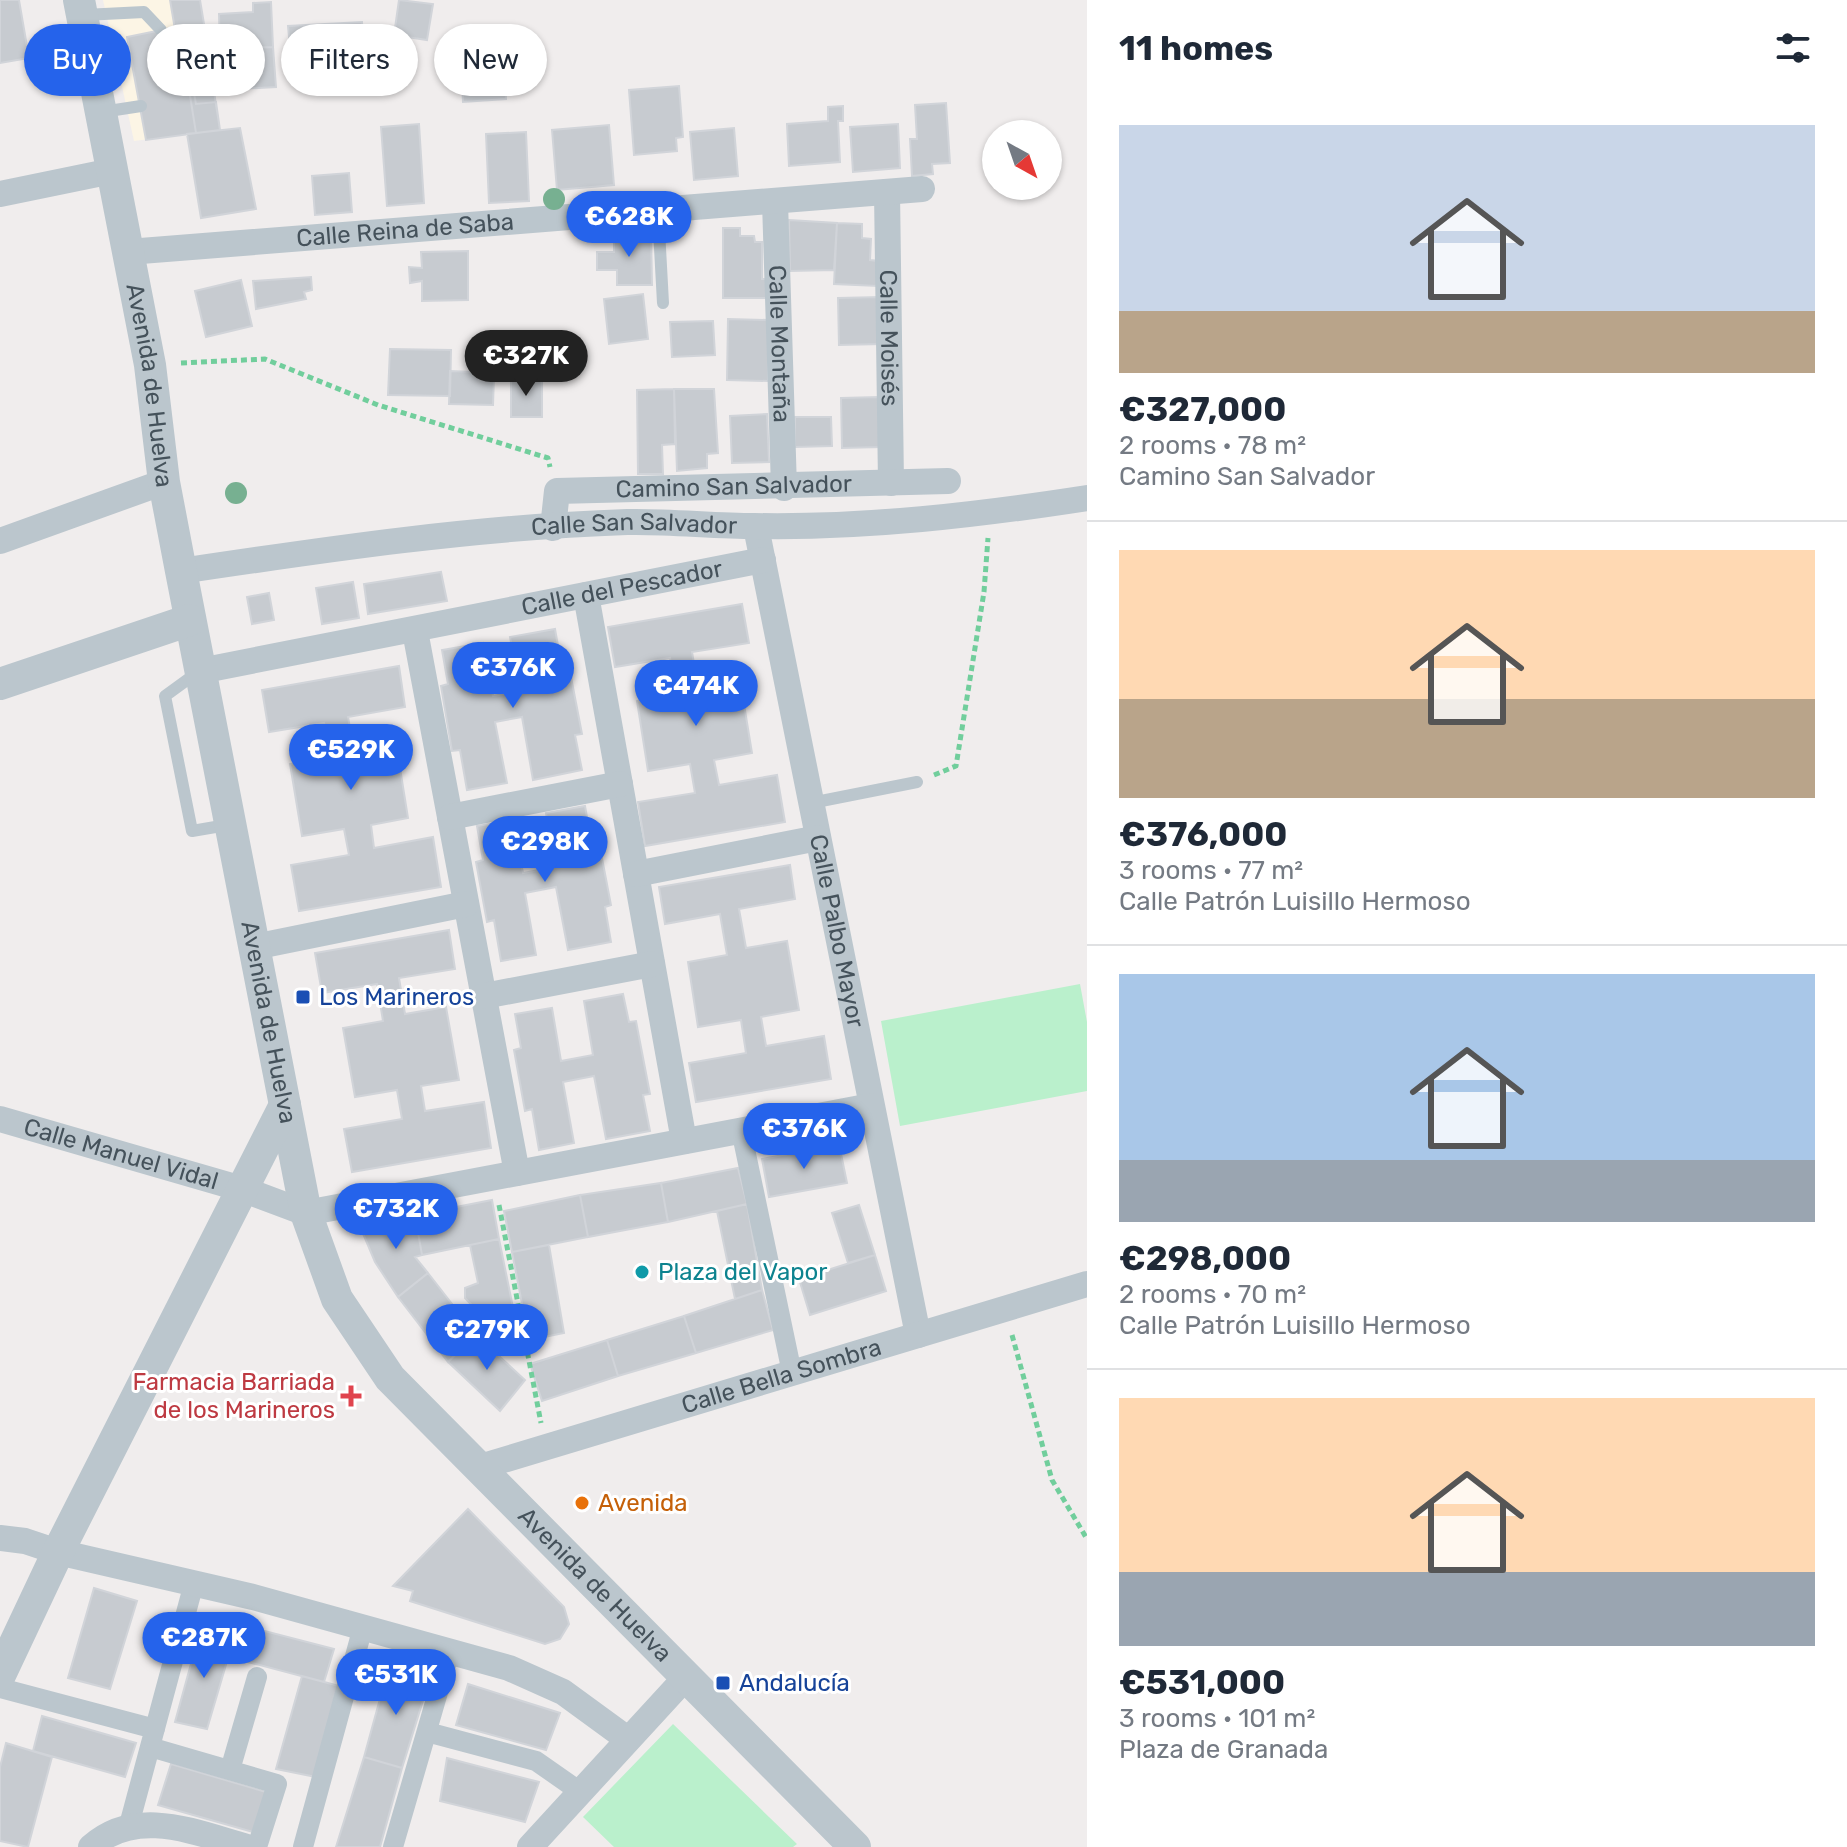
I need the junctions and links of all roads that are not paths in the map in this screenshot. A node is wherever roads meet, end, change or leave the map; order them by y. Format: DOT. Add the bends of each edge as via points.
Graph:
graph roads {
  1 [pos="81,8"];
  2 [pos="155,24"];
  3 [pos="141,106"];
  4 [pos="102,112"];
  5 [pos="112,171"];
  6 [pos="922,189"];
  7 [pos="887,192"];
  8 [pos="0,194"];
  9 [pos="775,202"];
  10 [pos="658,211"];
  11 [pos="128,252"];
  12 [pos="663,303"];
  13 [pos="948,481"];
  14 [pos="164,482"];
  15 [pos="891,483"];
  16 [pos="784,488"];
  17 [pos="1087,498"];
  18 [pos="756,527"];
  19 [pos="553,528"];
  20 [pos="0,541"];
  21 [pos="763,560"];
  22 [pos="181,571"];
  23 [pos="586,595"];
  24 [pos="190,620"];
  25 [pos="415,631"];
  26 [pos="200,671"];
  27 [pos="0,684"];
  28 [pos="917,782"];
  29 [pos="620,784"];
  30 [pos="811,803"];
  31 [pos="450,817"];
  32 [pos="818,838"];
  33 [pos="636,874"];
  34 [pos="466,904"];
  35 [pos="254,947"];
  36 [pos="652,964"];
  37 [pos="484,996"];
  38 [pos="285,1105"];
  39 [pos="871,1106"];
  40 [pos="0,1119"];
  41 [pos="741,1130"];
  42 [pos="684,1141"];
  43 [pos="505,1175"];
  44 [pos="242,1189"];
  45 [pos="306,1213"];
  46 [pos="1087,1284"];
  47 [pos="918,1335"];
  48 [pos="792,1373"];
  49 [pos="477,1468"];
  50 [pos="0,1538"];
  51 [pos="58,1552"];
  52 [pos="194,1583"];
  53 [pos="363,1627"];
  54 [pos="450,1651"];
  55 [pos="0,1675"];
  56 [pos="687,1676"];
  57 [pos="257,1677"];
  58 [pos="0,1688"];
  59 [pos="427,1732"];
  60 [pos="152,1738"];
  61 [pos="626,1738"];
  62 [pos="230,1770"];
  63 [pos="579,1791"];
  64 [pos="129,1825"];
  65 [pos="91,1847"];
  66 [pos="247,1847"];
  67 [pos="257,1847"];
  68 [pos="303,1847"];
  69 [pos="393,1847"];
  70 [pos="530,1847"];
  71 [pos="855,1847"];
  1 -- 2 [label="lane" via="144,12"];
  1 -- 4 [label="street, Avenida de Huelva"];
  3 -- 4 [label="lane"];
  4 -- 5 [label="street, Avenida de Huelva"];
  5 -- 8 [label="street"];
  5 -- 11 [label="street, Avenida de Huelva"];
  6 -- 7 [label="street, Calle Reina de Saba"];
  7 -- 9 [label="street, Calle Reina de Saba"];
  7 -- 15 [label="street, Calle Moisés"];
  9 -- 10 [label="street, Calle Reina de Saba"];
  9 -- 16 [label="street, Calle Montaña"];
  10 -- 11 [label="street, Calle Reina de Saba"];
  10 -- 12 [label="lane"];
  11 -- 14 [label="street, Avenida de Huelva" via="150,365"];
  13 -- 15 [label="street, Camino San Salvador"];
  14 -- 20 [label="street"];
  14 -- 22 [label="street, Avenida de Huelva"];
  15 -- 16 [label="street, Camino San Salvador"];
  16 -- 19 [label="street, Camino San Salvador" via="557,491"];
  17 -- 18 [label="street, Calle San Salvador" via="890,522"];
  18 -- 19 [label="street, Calle San Salvador" via="628,522"];
  18 -- 21 [label="street, Calle Palbo Mayor"];
  19 -- 22 [label="street, Calle San Salvador" via="348,545"];
  21 -- 23 [label="street, Calle del Pescador"];
  21 -- 30 [label="street, Calle Palbo Mayor"];
  22 -- 24 [label="street, Avenida de Huelva"];
  23 -- 25 [label="street, Calle del Pescador"];
  23 -- 29 [label="street"];
  24 -- 26 [label="street, Avenida de Huelva"];
  24 -- 27 [label="street"];
  25 -- 26 [label="street, Calle del Pescador"];
  25 -- 31 [label="street"];
  26 -- 35 [label="street, Avenida de Huelva"];
  28 -- 30 [label="lane"];
  29 -- 31 [label="street"];
  29 -- 33 [label="street"];
  30 -- 32 [label="street, Calle Palbo Mayor"];
  31 -- 34 [label="street"];
  32 -- 33 [label="street"];
  32 -- 39 [label="street, Calle Palbo Mayor"];
  33 -- 36 [label="street"];
  34 -- 35 [label="street"];
  34 -- 37 [label="street"];
  35 -- 38 [label="street, Avenida de Huelva"];
  36 -- 37 [label="street"];
  36 -- 42 [label="street"];
  37 -- 43 [label="street"];
  38 -- 44 [label="street"];
  38 -- 45 [label="street, Avenida de Huelva"];
  39 -- 41 [label="street"];
  39 -- 47 [label="street, Calle Palbo Mayor"];
  40 -- 44 [label="street, Calle Manuel Vidal"];
  41 -- 42 [label="street"];
  41 -- 48 [label="street"];
  42 -- 43 [label="street"];
  43 -- 45 [label="street"];
  44 -- 45 [label="street, Calle Manuel Vidal"];
  44 -- 51 [label="street"];
  45 -- 49 [label="street, Avenida de Huelva" via="337,1299 390,1378"];
  46 -- 47 [label="street, Calle Bella Sombra"];
  47 -- 48 [label="street, Calle Bella Sombra"];
  48 -- 49 [label="street, Calle Bella Sombra"];
  49 -- 56 [label="street, Avenida de Huelva"];
  50 -- 51 [label="street"];
  51 -- 52 [label="street"];
  51 -- 55 [label="street"];
  52 -- 53 [label="street"];
  52 -- 60 [label="street"];
  53 -- 54 [label="street"];
  53 -- 68 [label="street"];
  54 -- 59 [label="street"];
  54 -- 61 [label="street" via="509,1668 563,1692"];
  56 -- 61 [label="street"];
  56 -- 71 [label="street, Avenida de Huelva"];
  57 -- 62 [label="street"];
  58 -- 60 [label="street"];
  59 -- 63 [label="street" via="536,1761"];
  59 -- 69 [label="street"];
  60 -- 62 [label="street"];
  60 -- 64 [label="street"];
  61 -- 63 [label="street"];
  62 -- 67 [label="street" via="277,1784"];
  63 -- 70 [label="street"];
  64 -- 65 [label="street"];
  64 -- 66 [label="street" via="162,1824"];
}
